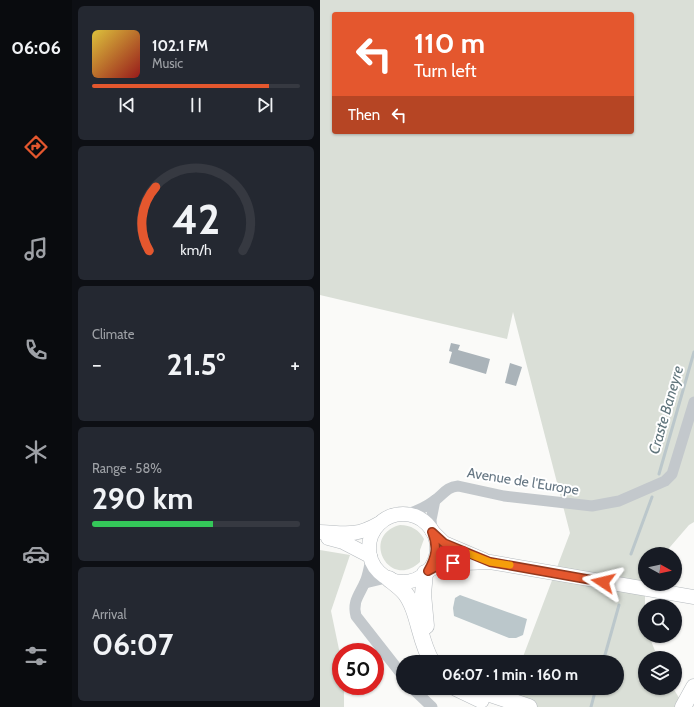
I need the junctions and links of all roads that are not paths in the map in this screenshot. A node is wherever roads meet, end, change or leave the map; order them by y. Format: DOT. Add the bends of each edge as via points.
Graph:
graph roads {
  1 [pos="694,402"];
  2 [pos="436,500"];
  3 [pos="408,514"];
  4 [pos="380,523"];
  5 [pos="432,532"];
  6 [pos="320,534"];
  7 [pos="371,558"];
  8 [pos="490,562"];
  9 [pos="426,572"];
  10 [pos="387,578"];
  11 [pos="365,583"];
  12 [pos="694,597"];
  13 [pos="429,655"];
  14 [pos="438,655"];
  15 [pos="396,667"];
  16 [pos="694,687"];
  17 [pos="419,695"];
  18 [pos="468,695"];
  19 [pos="493,695"];
  20 [pos="432,707"];
  21 [pos="502,707"];
  22 [pos="529,707"];
  23 [pos="683,707"];
  1 -- 2 [label="street, Avenue de l'Europe" via="672,474 665,480 618,501 600,506 583,506 504,496 458,486 448,489"];
  2 -- 3 [label="street, Avenue de l'Europe"];
  2 -- 5 [label="street" via="431,520"];
  3 -- 4 [label="main road" via="398,514"];
  3 -- 5 [label="main road" via="426,523"];
  4 -- 6 [label="main road" via="356,534"];
  4 -- 7 [label="main road" via="370,540"];
  5 -- 8 [label="main road" via="444,543"];
  5 -- 9 [label="main road" via="436,541 436,551 434,562"];
  6 -- 7 [label="main road" via="344,542"];
  7 -- 10 [label="main road" via="375,568"];
  7 -- 11 [label="street"];
  8 -- 9 [label="main road" via="441,564"];
  8 -- 12 [label="main road"];
  9 -- 10 [label="main road" via="410,581 399,582"];
  9 -- 14 [label="highway" via="422,594 425,618"];
  10 -- 11 [label="street"];
  10 -- 13 [label="highway" via="405,593 410,602"];
  11 -- 15 [label="street" via="356,598 354,611"];
  16 -- 23 [label="highway"];
  17 -- 20 [label="street"];
  18 -- 21 [label="highway"];
  19 -- 22 [label="highway"];
}
